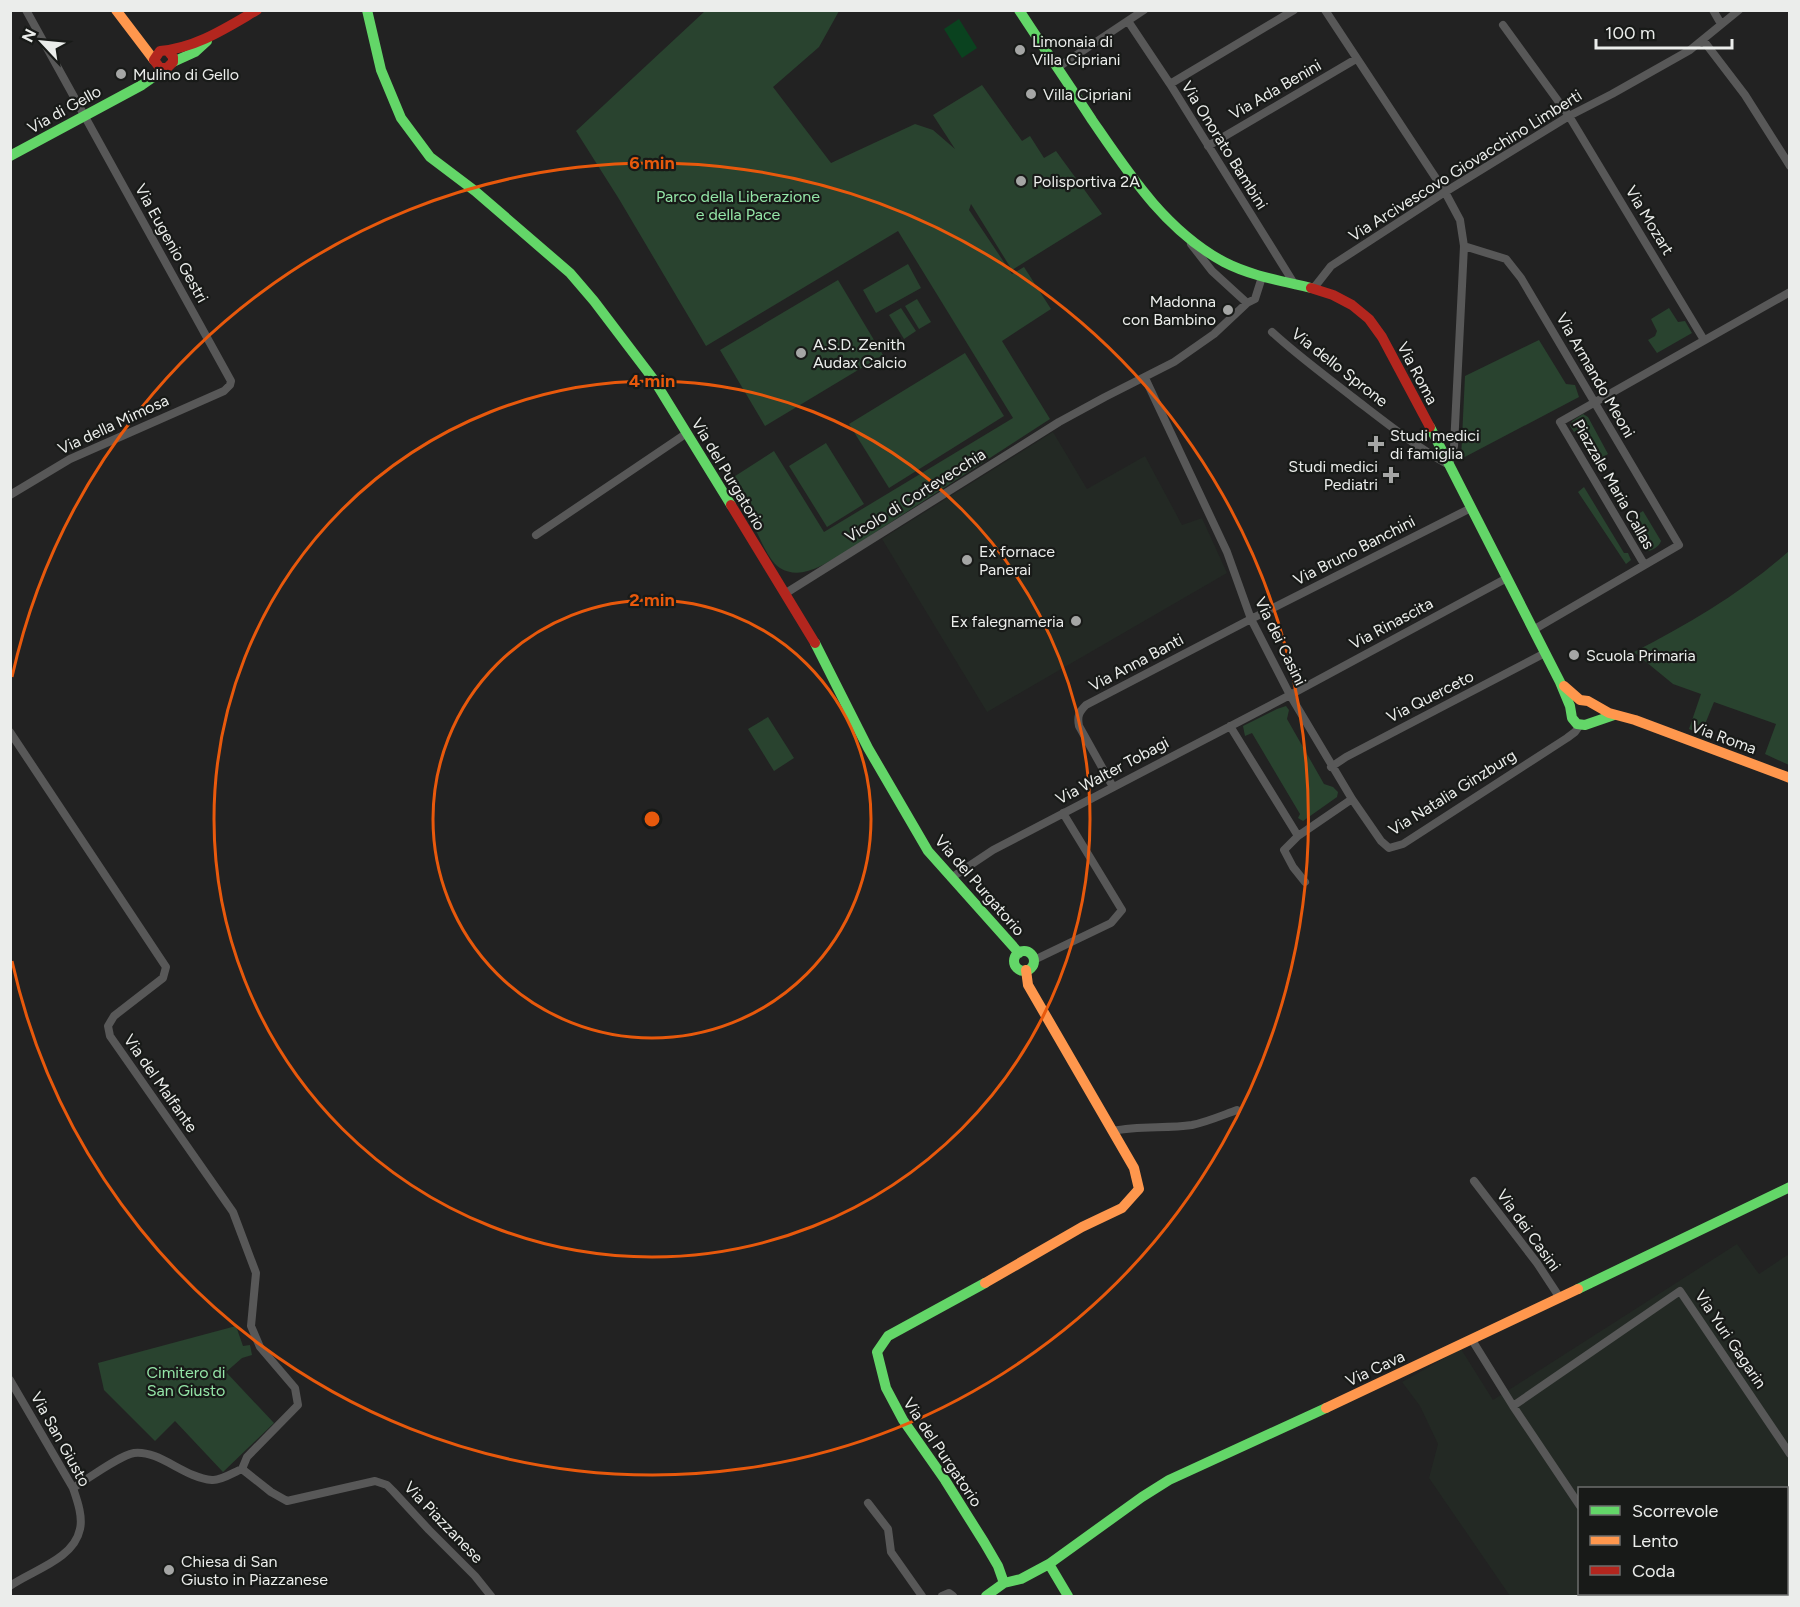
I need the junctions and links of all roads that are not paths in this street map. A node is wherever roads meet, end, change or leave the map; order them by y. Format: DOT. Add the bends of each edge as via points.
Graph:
graph roads {
  1 [pos="26,10"];
  2 [pos="116,10"];
  3 [pos="122,10"];
  4 [pos="367,10"];
  5 [pos="1019,10"];
  6 [pos="1144,10"];
  7 [pos="1294,10"];
  8 [pos="1325,10"];
  9 [pos="1713,10"];
  10 [pos="1739,10"];
  11 [pos="251,12"];
  12 [pos="1128,21"];
  13 [pos="1721,24"];
  14 [pos="1503,25"];
  15 [pos="1703,40"];
  16 [pos="1356,59"];
  17 [pos="163,60"];
  18 [pos="1057,68"];
  19 [pos="1170,84"];
  20 [pos="85,115"];
  21 [pos="1569,116"];
  22 [pos="1208,146"];
  23 [pos="10,156"];
  24 [pos="1790,166"];
  25 [pos="1444,192"];
  26 [pos="1187,238"];
  27 [pos="1464,246"];
  28 [pos="1262,277"];
  29 [pos="1295,285"];
  30 [pos="1313,289"];
  31 [pos="1789,293"];
  32 [pos="1247,303"];
  33 [pos="1272,332"];
  34 [pos="1704,340"];
  35 [pos="1145,378"];
  36 [pos="230,385"];
  37 [pos="1595,402"];
  38 [pos="687,433"];
  39 [pos="1449,465"];
  40 [pos="10,495"];
  41 [pos="1471,508"];
  42 [pos="536,535"];
  43 [pos="1644,564"];
  44 [pos="1507,578"];
  45 [pos="786,593"];
  46 [pos="1251,619"];
  47 [pos="1533,630"];
  48 [pos="1545,653"];
  49 [pos="1556,675"];
  50 [pos="1290,694"];
  51 [pos="1580,700"];
  52 [pos="1594,705"];
  53 [pos="1571,710"];
  54 [pos="1614,715"];
  55 [pos="1594,720"];
  56 [pos="1580,725"];
  57 [pos="1230,726"];
  58 [pos="10,732"];
  59 [pos="1331,767"];
  60 [pos="1790,778"];
  61 [pos="1113,787"];
  62 [pos="1352,799"];
  63 [pos="1064,813"];
  64 [pos="1298,836"];
  65 [pos="951,878"];
  66 [pos="1305,882"];
  67 [pos="1018,953"];
  68 [pos="1034,960"];
  69 [pos="1026,970"];
  70 [pos="1237,1110"];
  71 [pos="1113,1131"];
  72 [pos="1474,1181"];
  73 [pos="1790,1186"];
  74 [pos="1560,1298"];
  75 [pos="1472,1340"];
  76 [pos="10,1380"];
  77 [pos="1513,1406"];
  78 [pos="1790,1454"];
  79 [pos="242,1469"];
  80 [pos="73,1488"];
  81 [pos="868,1503"];
  82 [pos="1578,1503"];
  83 [pos="1049,1564"];
  84 [pos="1004,1583"];
  85 [pos="10,1585"];
  86 [pos="491,1596"];
  87 [pos="922,1596"];
  88 [pos="942,1596"];
  89 [pos="953,1596"];
  90 [pos="986,1596"];
  91 [pos="1068,1596"];
  1 -- 20 [label="street, Via Eugenio Gestri"];
  2 -- 17 [label="street"];
  3 -- 17 [label="street"];
  4 -- 38 [label="street, Via del Purgatorio" via="381,70 401,118 430,157 570,273 654,380"];
  5 -- 18 [label="street, Via Roma"];
  6 -- 12 [label="street"];
  7 -- 19 [label="street"];
  8 -- 16 [label="street"];
  9 -- 13 [label="street"];
  10 -- 13 [label="street, Via Arcivescovo Giovacchino Limberti"];
  11 -- 17 [label="street, Via di Gello" via="209,38 195,52"];
  12 -- 18 [label="street"];
  12 -- 19 [label="street, Via Onorato Bambini"];
  13 -- 15 [label="street, Via Arcivescovo Giovacchino Limberti"];
  14 -- 21 [label="street, Via Mozart"];
  15 -- 21 [label="street, Via Arcivescovo Giovacchino Limberti"];
  15 -- 24 [label="street" via="1745,95"];
  16 -- 22 [label="street, Via Ada Benini"];
  16 -- 25 [label="street"];
  17 -- 20 [label="street, Via di Gello" via="152,79"];
  18 -- 26 [label="street, Via Roma" via="1150,202"];
  19 -- 22 [label="street, Via Onorato Bambini"];
  20 -- 23 [label="street, Via di Gello"];
  20 -- 36 [label="street, Via Eugenio Gestri" via="229,375"];
  21 -- 25 [label="street, Via Arcivescovo Giovacchino Limberti"];
  21 -- 34 [label="street, Via Mozart"];
  22 -- 29 [label="street, Via Onorato Bambini"];
  25 -- 27 [label="street" via="1460,220"];
  25 -- 30 [label="street, Via Arcivescovo Giovacchino Limberti" via="1331,266"];
  26 -- 28 [label="street, Via Roma" via="1226,263"];
  26 -- 32 [label="street, Via Roma" via="1212,271"];
  27 -- 37 [label="street, Via Armando Meoni" via="1506,260 1521,278"];
  27 -- 39 [label="street" via="1454,446"];
  28 -- 29 [label="street, Via Roma"];
  28 -- 32 [label="street" via="1256,299"];
  29 -- 30 [label="street, Via Roma"];
  30 -- 39 [label="street, Via Roma" via="1345,300 1372,321"];
  31 -- 34 [label="street"];
  32 -- 35 [label="street" via="1214,334"];
  33 -- 39 [label="street, Via dello Sprone" via="1389,425"];
  34 -- 37 [label="street"];
  35 -- 45 [label="street, Vicolo di Cortevecchia" via="1059,423"];
  35 -- 46 [label="street, Via dei Casini" via="1227,552"];
  36 -- 40 [label="street, Via della Mimosa" via="70,459"];
  37 -- 43 [label="street, Piazzale Maria Callas" via="1560,422"];
  37 -- 43 [label="street, Via Armando Meoni" via="1679,545"];
  38 -- 42 [label="street"];
  38 -- 45 [label="street, Via del Purgatorio"];
  39 -- 41 [label="street, Via Roma"];
  41 -- 44 [label="street, Via Roma"];
  41 -- 46 [label="street, Via Bruno Banchini"];
  43 -- 47 [label="street"];
  44 -- 47 [label="street, Via Roma"];
  44 -- 50 [label="street, Via Rinascita"];
  45 -- 65 [label="street, Via del Purgatorio" via="888,783 928,851"];
  46 -- 50 [label="street, Via dei Casini"];
  46 -- 61 [label="street, Via Anna Banti" via="1080,711 1079,726"];
  47 -- 48 [label="street, Via Roma"];
  48 -- 49 [label="street, Via Roma"];
  48 -- 59 [label="street, Via Querceto"];
  49 -- 51 [label="street, Via Roma"];
  49 -- 53 [label="street, Via Roma"];
  50 -- 57 [label="street, Via Walter Tobagi"];
  50 -- 59 [label="street, Via dei Casini"];
  51 -- 52 [label="street, Via Roma"];
  51 -- 53 [label="street"];
  52 -- 54 [label="street, Via Roma"];
  52 -- 55 [label="street"];
  53 -- 56 [label="street, Via Roma" via="1574,721"];
  54 -- 55 [label="street, Via Roma"];
  54 -- 60 [label="street, Via Roma"];
  55 -- 56 [label="street, Via Roma"];
  56 -- 62 [label="street, Via Natalia Ginzburg" via="1567,738 1403,844 1389,848 1381,841"];
  57 -- 61 [label="street, Via Walter Tobagi"];
  57 -- 64 [label="street"];
  58 -- 79 [label="street, Via del Malfante" via="166,967 163,978 114,1016 108,1026 110,1036 233,1212 256,1273 251,1326 260,1347 295,1389 298,1405 247,1457"];
  59 -- 62 [label="street, Via dei Casini"];
  61 -- 63 [label="street, Via Walter Tobagi"];
  62 -- 64 [label="street"];
  63 -- 65 [label="street, Via Walter Tobagi" via="993,850"];
  63 -- 68 [label="street" via="1122,910 1111,923"];
  64 -- 66 [label="street" via="1284,850"];
  65 -- 67 [label="street, Via del Purgatorio"];
  67 -- 68 [label="street" via="1029,952"];
  67 -- 69 [label="street" via="1015,963"];
  68 -- 69 [label="street"];
  69 -- 71 [label="street, Via del Purgatorio" via="1028,985"];
  70 -- 71 [label="street" via="1194,1125"];
  71 -- 84 [label="street, Via del Purgatorio" via="1137,1178 1139,1189 1132,1199 888,1336 877,1352 888,1397 986,1543"];
  72 -- 74 [label="street, Via dei Casini"];
  73 -- 74 [label="street, Via Cava"];
  74 -- 75 [label="street, Via Cava"];
  75 -- 77 [label="street"];
  75 -- 83 [label="street, Via Cava" via="1169,1480"];
  76 -- 80 [label="street, Via San Giusto"];
  77 -- 78 [label="street, Via Yuri Gagarin" via="1680,1291"];
  77 -- 82 [label="street"];
  79 -- 80 [label="street" via="214,1481 187,1474 155,1456 133,1453"];
  79 -- 86 [label="street, Via Piazzanese" via="287,1501 375,1481 387,1485"];
  80 -- 85 [label="street, Via San Giusto" via="81,1528 74,1543 58,1558"];
  81 -- 87 [label="street" via="888,1529 891,1552"];
  83 -- 84 [label="street, Via Cava"];
  83 -- 91 [label="street"];
  84 -- 90 [label="street, Via Cava"];
  88 -- 89 [label="street"];
}
